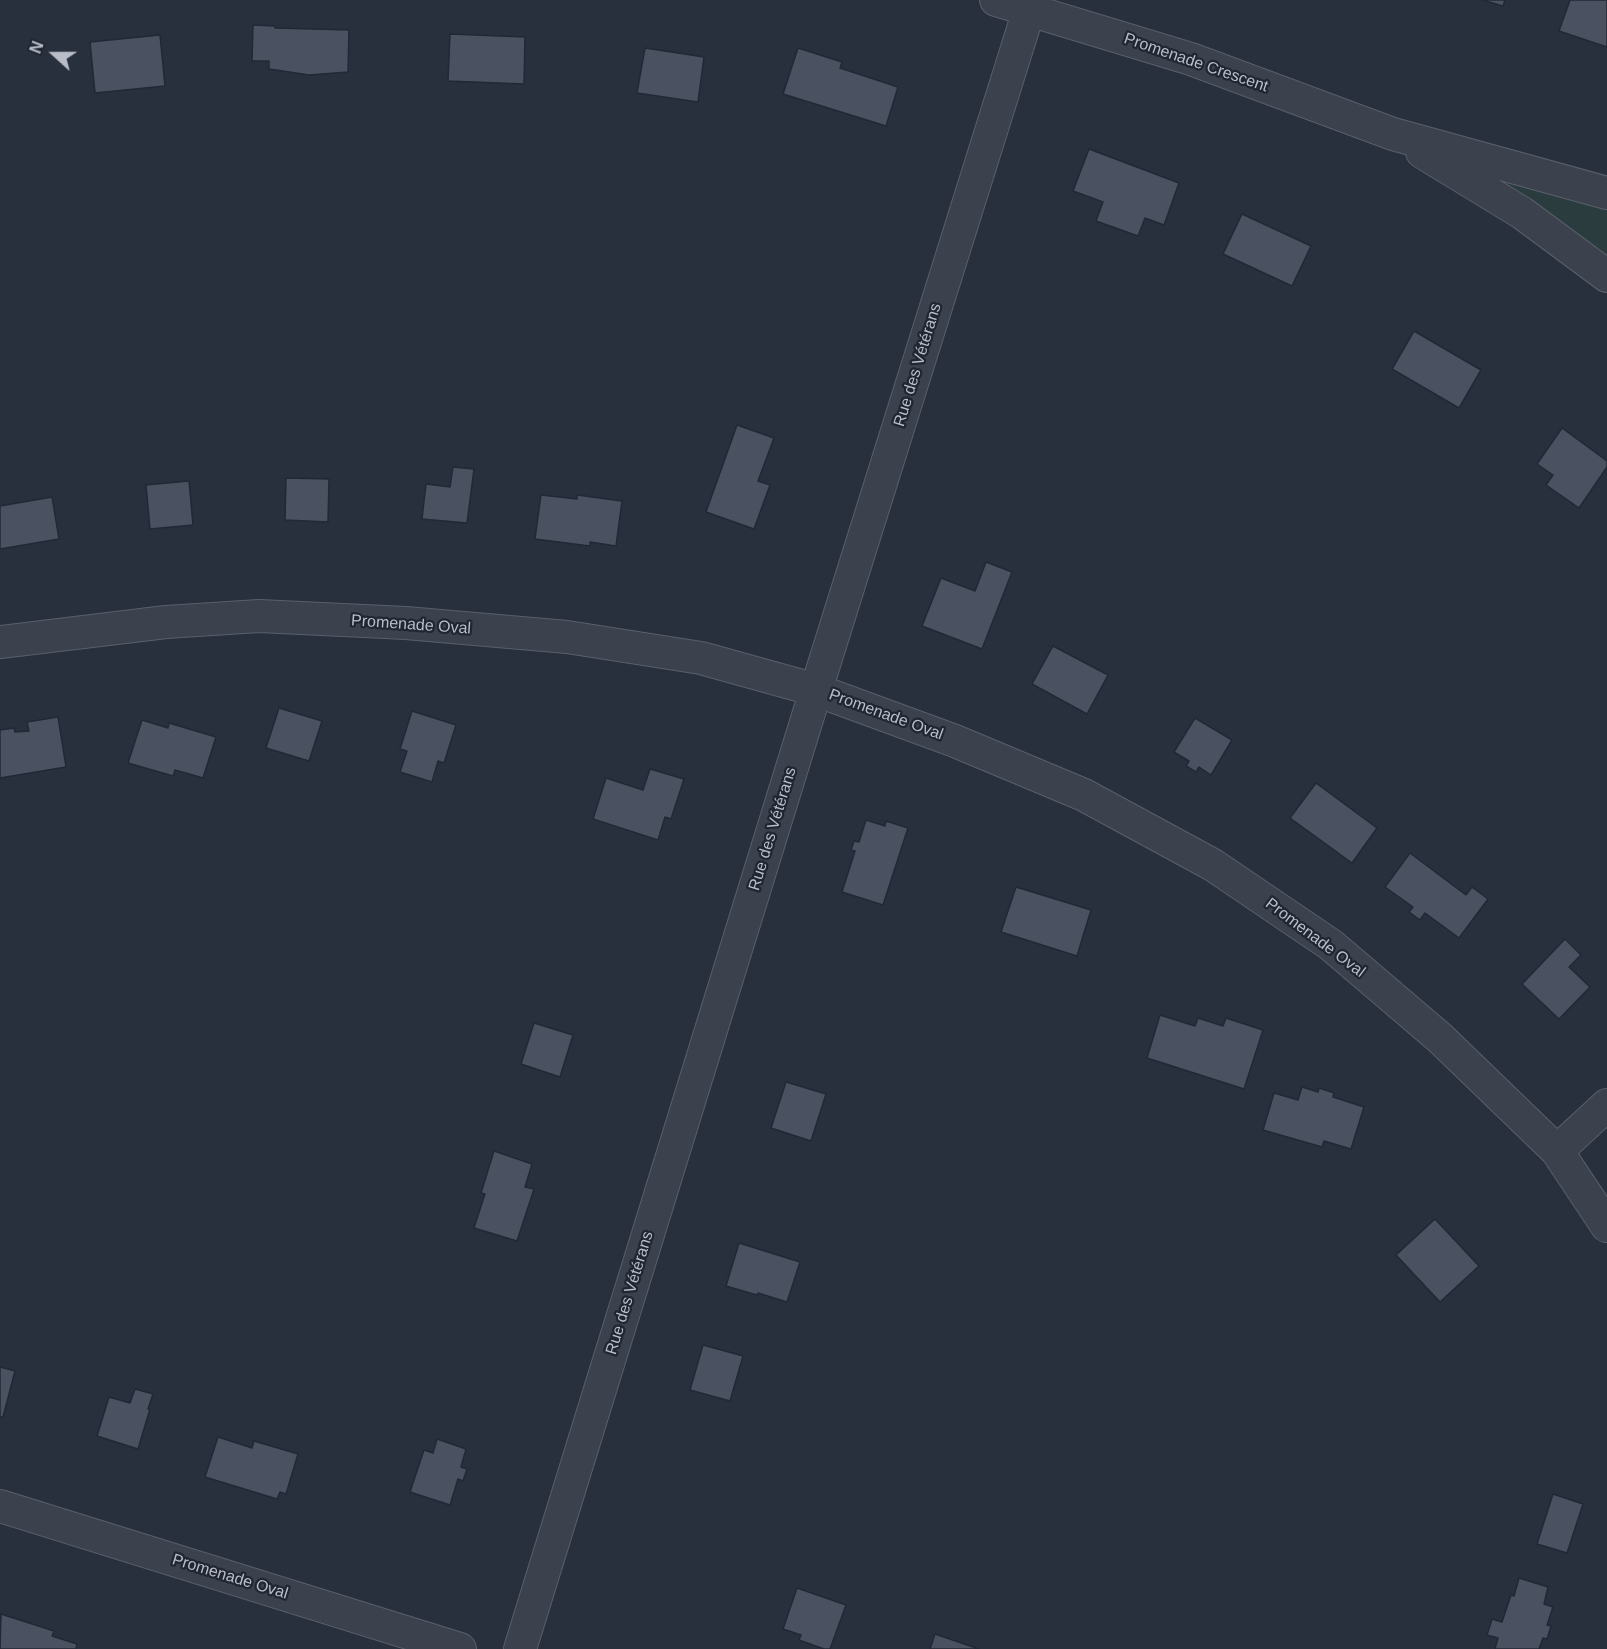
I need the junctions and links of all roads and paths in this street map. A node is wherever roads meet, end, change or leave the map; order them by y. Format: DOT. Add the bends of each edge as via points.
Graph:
graph roads {
  1 [pos="996,0"];
  2 [pos="1029,10"];
  3 [pos="1393,134"];
  4 [pos="1607,193"];
  5 [pos="1607,276"];
  6 [pos="0,642"];
  7 [pos="816,690"];
  8 [pos="1607,1105"];
  9 [pos="1557,1151"];
  10 [pos="1607,1226"];
  11 [pos="0,1506"];
  12 [pos="460,1649"];
  13 [pos="520,1649"];
  1 -- 2 [label="street, Promenade Crescent"];
  2 -- 3 [label="street, Promenade Crescent" via="1191,59"];
  2 -- 7 [label="street, Rue des Vétérans"];
  3 -- 4 [label="street, Promenade Crescent"];
  3 -- 5 [label="street, Promenade Crescent" via="1522,213"];
  6 -- 7 [label="street, Promenade Oval" via="166,622 259,616 406,623 567,637 701,658"];
  7 -- 9 [label="street, Promenade Oval" via="955,741 1084,795 1214,865 1331,945 1440,1038"];
  7 -- 13 [label="street, Rue des Vétérans"];
  8 -- 9 [label="street"];
  9 -- 10 [label="street, Promenade Oval"];
  11 -- 12 [label="street, Promenade Oval"];
}
